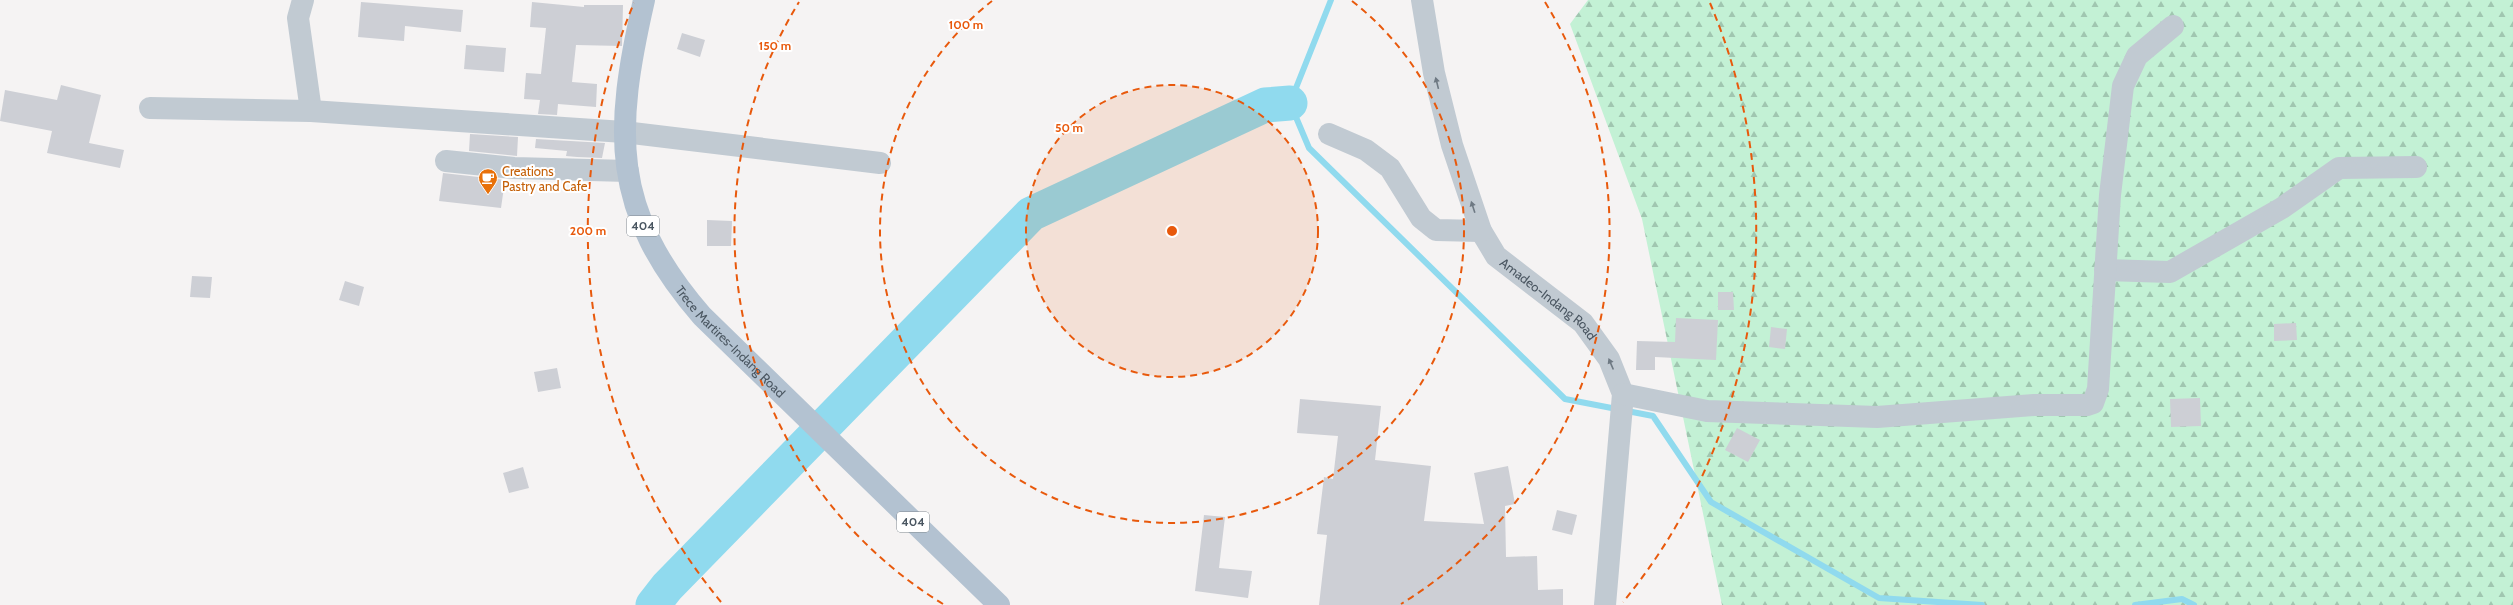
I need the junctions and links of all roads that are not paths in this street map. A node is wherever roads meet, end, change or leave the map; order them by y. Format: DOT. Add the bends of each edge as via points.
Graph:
graph roads {
  1 [pos="303,0"];
  2 [pos="644,0"];
  3 [pos="1422,0"];
  4 [pos="2173,26"];
  5 [pos="150,108"];
  6 [pos="311,111"];
  7 [pos="624,132"];
  8 [pos="1329,134"];
  9 [pos="446,161"];
  10 [pos="880,163"];
  11 [pos="2416,167"];
  12 [pos="628,171"];
  13 [pos="1481,231"];
  14 [pos="2105,270"];
  15 [pos="1623,397"];
  16 [pos="999,605"];
  17 [pos="1605,605"];
  1 -- 6 [label="street" via="298,18"];
  2 -- 7 [label="main road, Trece Martires-Indang Road / 404" via="628,79"];
  13 -- 3 [label="street, Amadeo-Indang Road, one-way" via="1452,145 1434,73"];
  4 -- 14 [label="street" via="2137,56 2123,86 2110,195"];
  5 -- 6 [label="street"];
  6 -- 7 [label="street"];
  7 -- 10 [label="street"];
  7 -- 12 [label="main road, Trece Martires-Indang Road / 404"];
  8 -- 13 [label="street" via="1366,150 1390,168 1421,218 1436,230"];
  9 -- 12 [label="street" via="514,168"];
  11 -- 14 [label="street" via="2339,168 2282,208 2170,272"];
  12 -- 16 [label="main road, Trece Martires-Indang Road / 404" via="642,225 650,242 673,280 702,316"];
  15 -- 13 [label="street, Amadeo-Indang Road, one-way" via="1609,359 1583,323 1496,256"];
  14 -- 15 [label="street" via="2098,389 2092,403 2088,405 2034,405 1877,417 1707,411"];
  15 -- 17 [label="street, Amadeo-Indang Road"];
}
